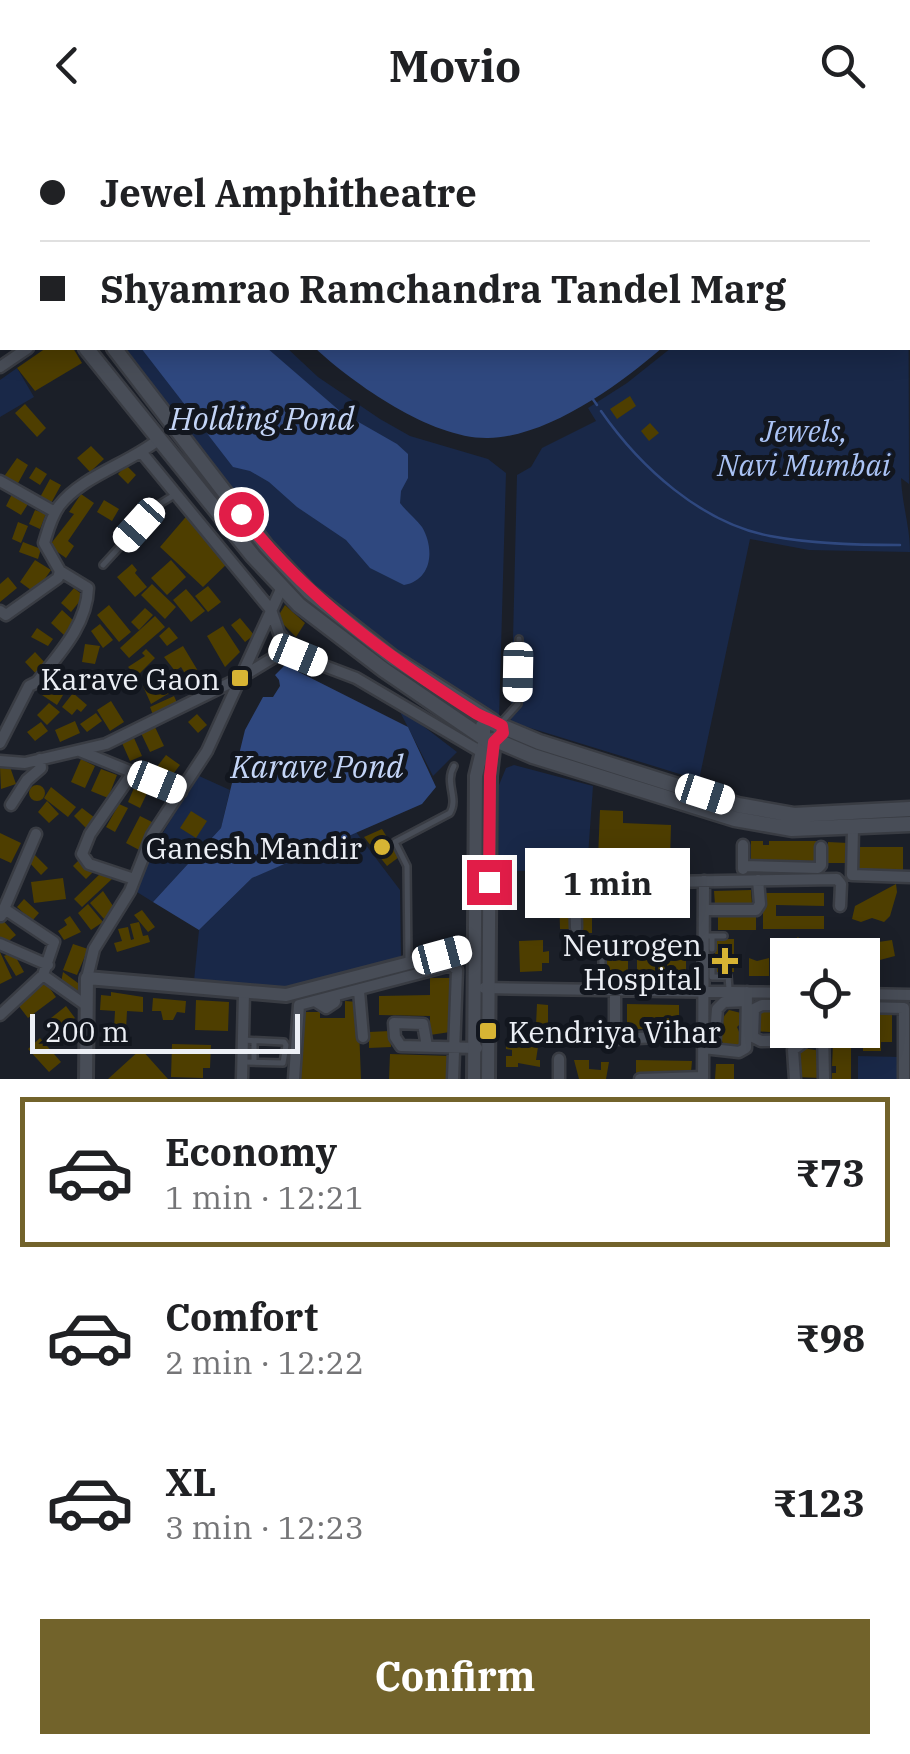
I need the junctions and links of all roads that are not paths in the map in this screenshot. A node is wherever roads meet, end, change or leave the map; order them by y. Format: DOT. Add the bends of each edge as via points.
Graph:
graph roads {
  1 [pos="25,350"];
  2 [pos="88,350"];
  3 [pos="116,350"];
  4 [pos="0,368"];
  5 [pos="168,419"];
  6 [pos="155,436"];
  7 [pos="142,453"];
  8 [pos="0,481"];
  9 [pos="176,494"];
  10 [pos="55,512"];
  11 [pos="102,565"];
  12 [pos="60,571"];
  13 [pos="282,587"];
  14 [pos="271,610"];
  15 [pos="0,611"];
  16 [pos="519,640"];
  17 [pos="298,655"];
  18 [pos="240,678"];
  19 [pos="498,724"];
  20 [pos="0,743"];
  21 [pos="489,745"];
  22 [pos="79,750"];
  23 [pos="40,759"];
  24 [pos="0,761"];
  25 [pos="454,766"];
  26 [pos="133,772"];
  27 [pos="181,792"];
  28 [pos="11,805"];
  29 [pos="910,809"];
  30 [pos="910,824"];
  31 [pos="853,828"];
  32 [pos="36,834"];
  33 [pos="742,846"];
  34 [pos="820,847"];
  35 [pos="742,866"];
  36 [pos="818,874"];
  37 [pos="910,876"];
  38 [pos="134,879"];
  39 [pos="742,880"];
  40 [pos="758,880"];
  41 [pos="704,881"];
  42 [pos="575,883"];
  43 [pos="556,884"];
  44 [pos="840,906"];
  45 [pos="3,912"];
  46 [pos="712,914"];
  47 [pos="576,928"];
  48 [pos="708,936"];
  49 [pos="724,936"];
  50 [pos="0,944"];
  51 [pos="475,946"];
  52 [pos="602,946"];
  53 [pos="712,948"];
  54 [pos="408,963"];
  55 [pos="712,963"];
  56 [pos="45,970"];
  57 [pos="712,977"];
  58 [pos="87,978"];
  59 [pos="482,988"];
  60 [pos="359,990"];
  61 [pos="602,990"];
  62 [pos="616,990"];
  63 [pos="244,992"];
  64 [pos="708,992"];
  65 [pos="729,992"];
  66 [pos="880,994"];
  67 [pos="770,995"];
  68 [pos="910,995"];
  69 [pos="748,997"];
  70 [pos="86,1006"];
  71 [pos="770,1006"];
  72 [pos="880,1007"];
  73 [pos="0,1015"];
  74 [pos="363,1038"];
  75 [pos="249,1041"];
  76 [pos="770,1041"];
  77 [pos="707,1044"];
  78 [pos="427,1046"];
  79 [pos="452,1047"];
  80 [pos="481,1048"];
  81 [pos="796,1048"];
  82 [pos="823,1048"];
  83 [pos="559,1059"];
  84 [pos="248,1062"];
  85 [pos="703,1078"];
  86 [pos="86,1079"];
  87 [pos="242,1079"];
  88 [pos="294,1079"];
  89 [pos="454,1079"];
  90 [pos="474,1079"];
  91 [pos="488,1079"];
  92 [pos="560,1079"];
  93 [pos="640,1079"];
  94 [pos="794,1079"];
  95 [pos="824,1079"];
  96 [pos="904,1079"];
  1 -- 4 [label="street"];
  2 -- 6 [label="main road"];
  3 -- 5 [label="main road"];
  5 -- 6 [label="main road"];
  5 -- 19 [label="main road" via="309,592"];
  6 -- 7 [label="street"];
  6 -- 13 [label="main road"];
  7 -- 9 [label="street"];
  7 -- 10 [label="street" via="77,490"];
  8 -- 10 [label="street"];
  9 -- 11 [label="lane"];
  9 -- 14 [label="street"];
  10 -- 12 [label="street" via="44,542"];
  12 -- 15 [label="street" via="6,615"];
  12 -- 20 [label="street" via="88,588 88,604 72,636 28,686"];
  13 -- 14 [label="street"];
  13 -- 21 [label="main road"];
  14 -- 17 [label="street"];
  14 -- 18 [label="street"];
  16 -- 19 [label="lane" via="518,704"];
  17 -- 18 [label="street" via="276,656"];
  17 -- 21 [label="street"];
  18 -- 22 [label="street" via="106,744"];
  18 -- 27 [label="street"];
  19 -- 21 [label="main road" via="483,726"];
  19 -- 29 [label="main road" via="738,805 794,814"];
  21 -- 31 [label="main road" via="735,819 792,829"];
  21 -- 51 [label="street" via="476,776"];
  21 -- 59 [label="street"];
  22 -- 23 [label="street"];
  22 -- 26 [label="street"];
  23 -- 24 [label="street"];
  23 -- 28 [label="street" via="41,768"];
  25 -- 54 [label="lane" via="450,813 396,842 406,861"];
  26 -- 27 [label="street"];
  26 -- 38 [label="street" via="82,854 89,864"];
  27 -- 38 [label="street" via="152,835"];
  30 -- 31 [label="main road"];
  31 -- 37 [label="street" via="852,876"];
  32 -- 45 [label="street"];
  33 -- 35 [label="street"];
  34 -- 36 [label="street"];
  35 -- 36 [label="street"];
  35 -- 39 [label="street"];
  36 -- 40 [label="street"];
  36 -- 44 [label="street" via="841,884"];
  38 -- 58 [label="street" via="94,950"];
  39 -- 40 [label="street"];
  39 -- 41 [label="street"];
  40 -- 46 [label="street" via="756,910"];
  41 -- 42 [label="street"];
  41 -- 46 [label="street"];
  42 -- 43 [label="street"];
  42 -- 47 [label="street"];
  45 -- 56 [label="street" via="54,942"];
  46 -- 48 [label="street"];
  48 -- 49 [label="lane"];
  48 -- 53 [label="lane"];
  48 -- 64 [label="street"];
  50 -- 56 [label="street"];
  51 -- 54 [label="street"];
  51 -- 59 [label="street"];
  52 -- 61 [label="lane"];
  54 -- 63 [label="street" via="286,995"];
  55 -- 57 [label="lane"];
  56 -- 70 [label="street"];
  56 -- 73 [label="street"];
  57 -- 64 [label="lane"];
  57 -- 65 [label="lane" via="726,977"];
  58 -- 63 [label="street"];
  58 -- 70 [label="street"];
  59 -- 61 [label="street"];
  59 -- 80 [label="street"];
  60 -- 74 [label="street"];
  60 -- 79 [label="street" via="455,966"];
  60 -- 88 [label="street" via="298,1007"];
  61 -- 62 [label="street"];
  62 -- 64 [label="street"];
  62 -- 77 [label="street" via="615,1039"];
  63 -- 75 [label="street"];
  64 -- 65 [label="street"];
  64 -- 77 [label="street"];
  65 -- 69 [label="street"];
  66 -- 68 [label="street"];
  67 -- 69 [label="street"];
  69 -- 77 [label="street" via="717,1009"];
  69 -- 77 [label="street" via="746,1048"];
  70 -- 86 [label="street"];
  71 -- 76 [label="street" via="754,1009 753,1037"];
  72 -- 96 [label="street" via="904,1008"];
  75 -- 84 [label="street"];
  75 -- 84 [label="lane" via="286,1045 283,1063"];
  77 -- 85 [label="street"];
  78 -- 79 [label="street"];
  79 -- 80 [label="street"];
  79 -- 89 [label="street"];
  80 -- 90 [label="street"];
  80 -- 91 [label="street"];
  81 -- 94 [label="street"];
  82 -- 95 [label="street"];
  83 -- 92 [label="street"];
  84 -- 87 [label="street"];
  85 -- 93 [label="street"];
}
